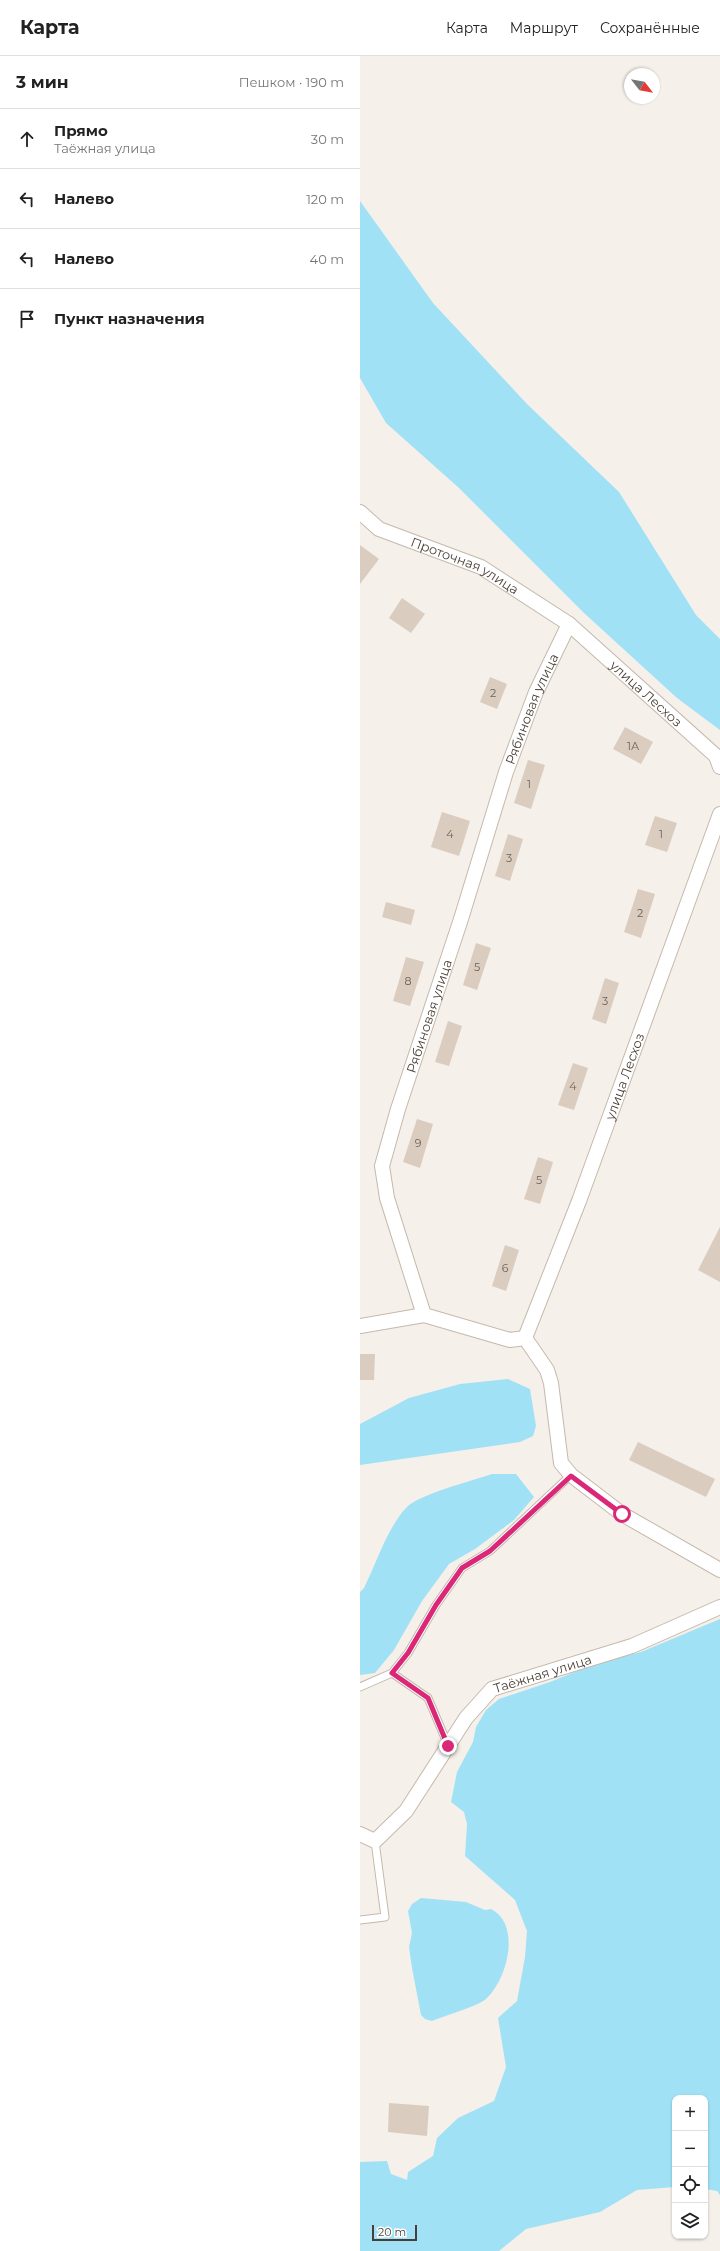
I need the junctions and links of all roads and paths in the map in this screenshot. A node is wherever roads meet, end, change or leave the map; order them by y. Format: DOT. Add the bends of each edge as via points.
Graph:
graph roads {
  1 [pos="360,512"];
  2 [pos="568,624"];
  3 [pos="720,767"];
  4 [pos="720,814"];
  5 [pos="424,1315"];
  6 [pos="360,1326"];
  7 [pos="525,1338"];
  8 [pos="571,1476"];
  9 [pos="720,1570"];
  10 [pos="720,1608"];
  11 [pos="392,1673"];
  12 [pos="360,1688"];
  13 [pos="448,1746"];
  14 [pos="360,1834"];
  15 [pos="375,1841"];
  16 [pos="360,1920"];
  1 -- 2 [label="street, Проточная улица" via="379,529 481,567"];
  2 -- 3 [label="street, улица Лесхоз" via="716,756"];
  2 -- 5 [label="street, Рябиновая улица" via="536,692 506,772 398,1108 382,1166 387,1198"];
  4 -- 7 [label="street, улица Лесхоз" via="579,1201"];
  5 -- 6 [label="street"];
  5 -- 7 [label="street" via="510,1340"];
  7 -- 8 [label="street" via="547,1370 552,1383 561,1463"];
  8 -- 9 [label="street" via="622,1514"];
  8 -- 11 [label="lane" via="490,1551 462,1568 436,1605 408,1653"];
  10 -- 13 [label="street, Таёжная улица" via="632,1646 492,1689 466,1718"];
  11 -- 12 [label="lane"];
  11 -- 13 [label="lane" via="428,1698"];
  13 -- 15 [label="street, Таёжная улица" via="406,1811"];
  14 -- 15 [label="street"];
  15 -- 16 [label="lane" via="385,1917"];
}
